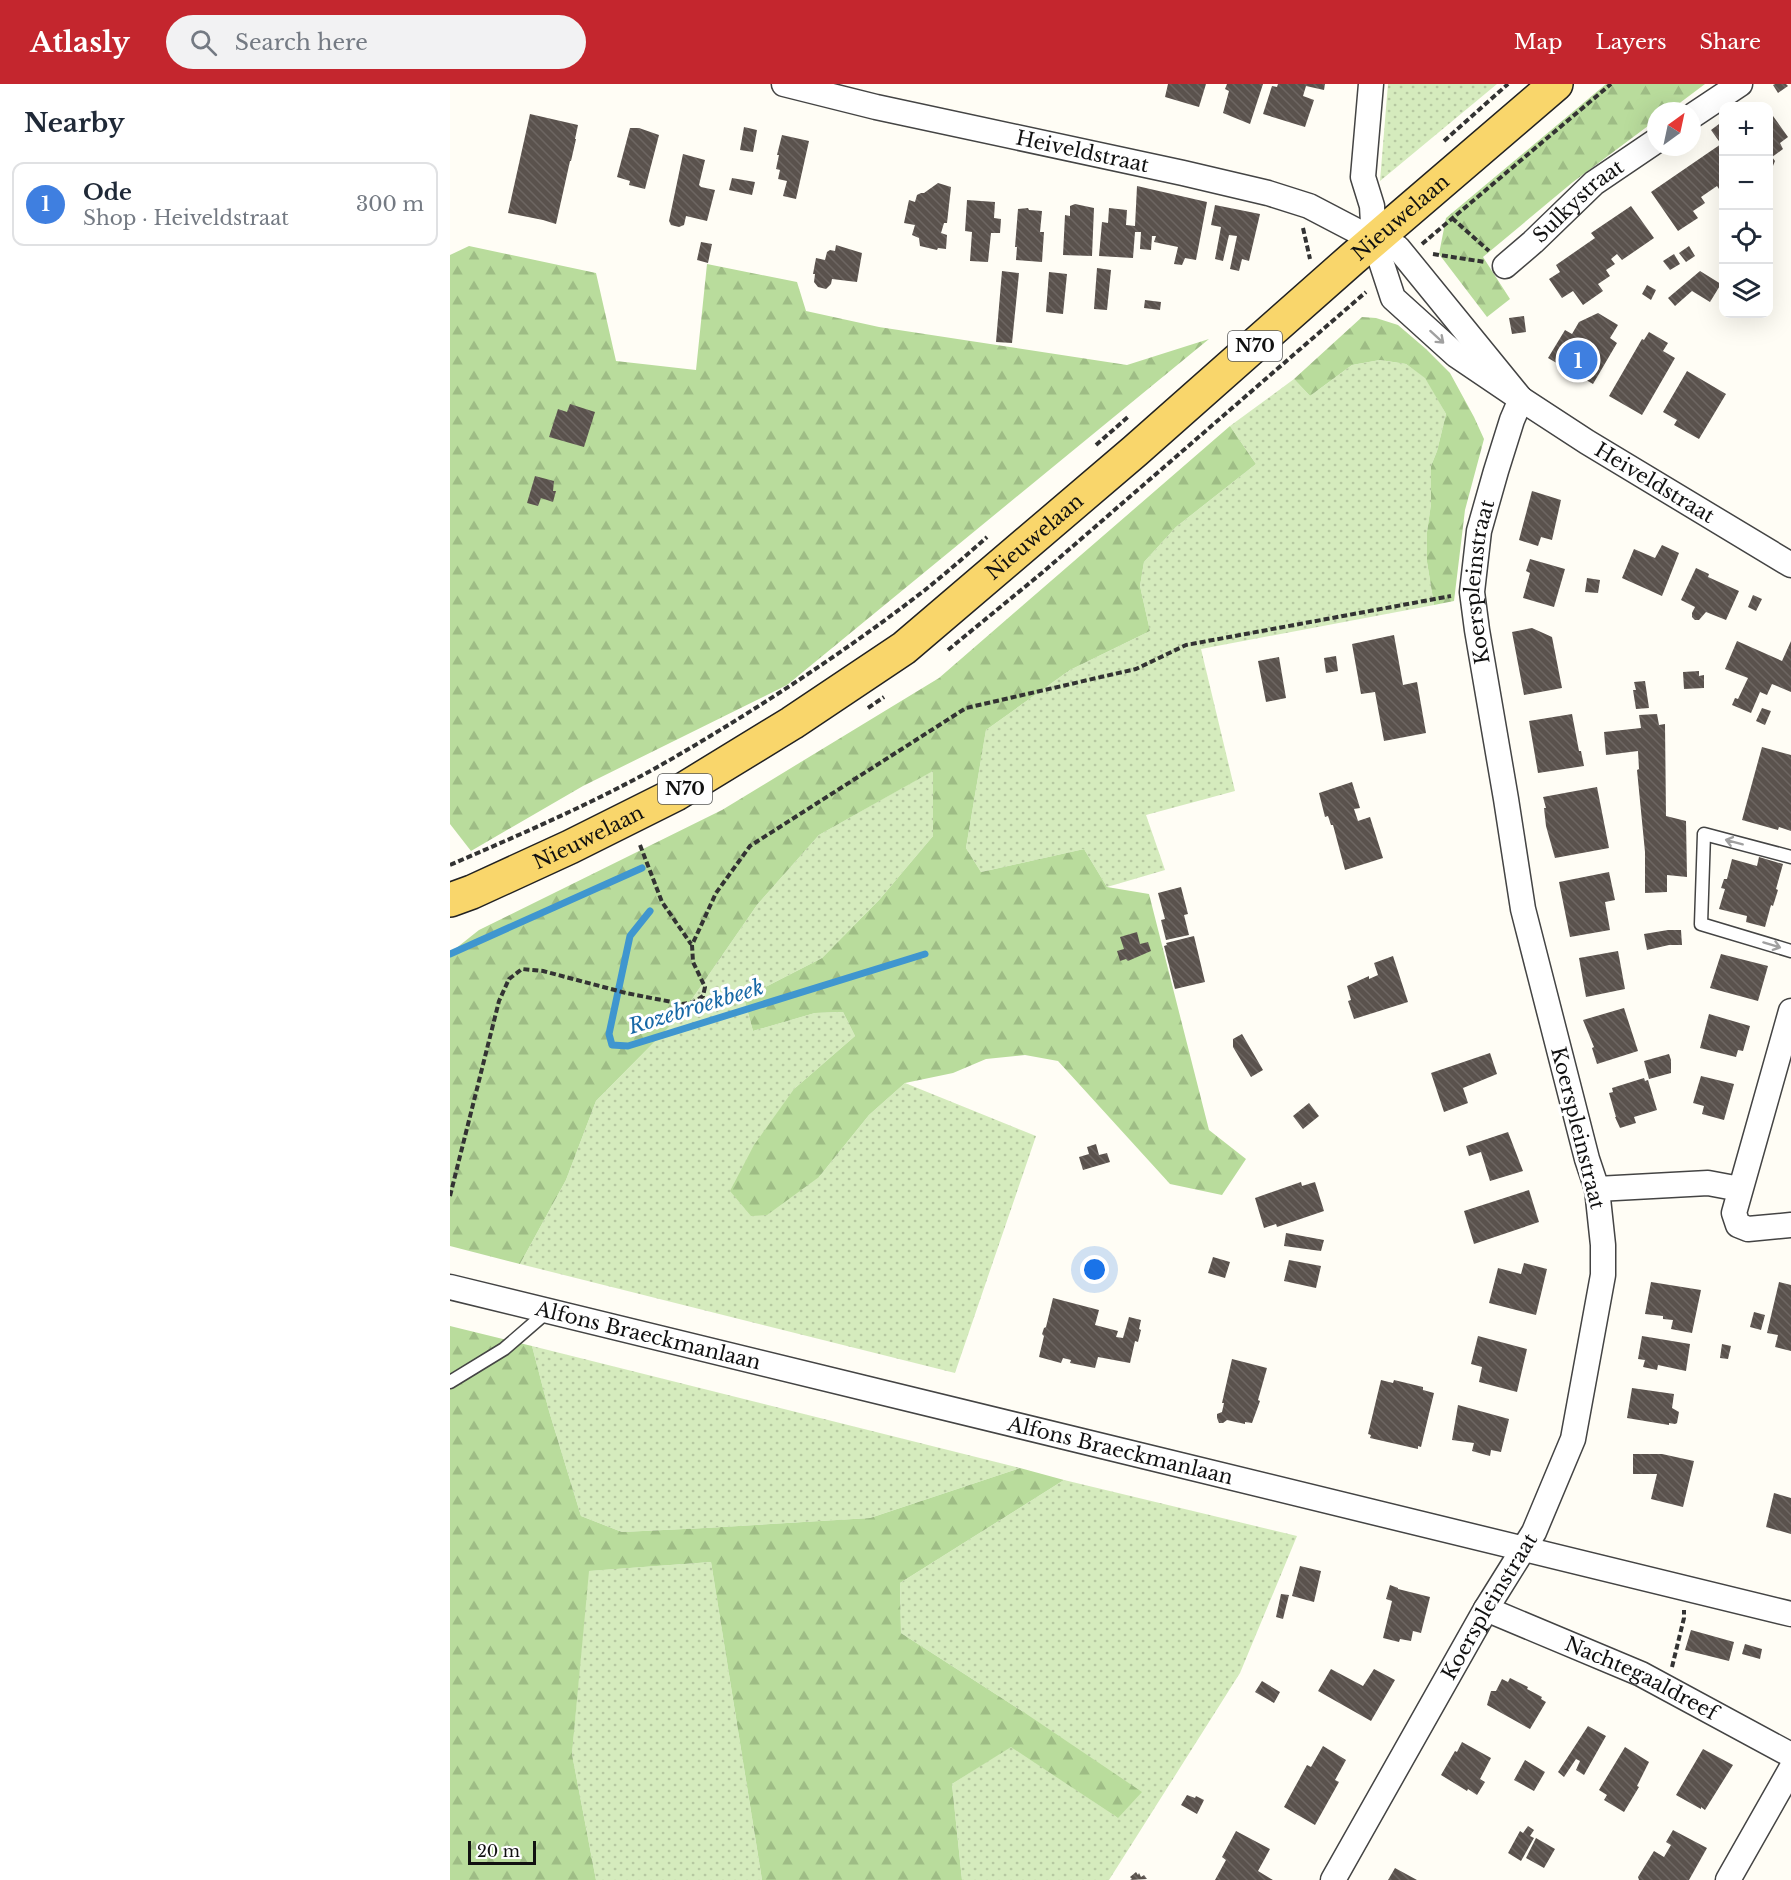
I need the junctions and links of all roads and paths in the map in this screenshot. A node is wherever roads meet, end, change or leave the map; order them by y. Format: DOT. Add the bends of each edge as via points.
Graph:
graph roads {
  1 [pos="784,84"];
  2 [pos="1371,84"];
  3 [pos="1556,84"];
  4 [pos="1611,84"];
  5 [pos="1740,84"];
  6 [pos="1701,110"];
  7 [pos="1647,147"];
  8 [pos="1452,218"];
  9 [pos="1303,227"];
  10 [pos="1374,240"];
  11 [pos="1426,240"];
  12 [pos="1318,252"];
  13 [pos="1424,252"];
  14 [pos="1310,259"];
  15 [pos="1305,263"];
  16 [pos="1505,266"];
  17 [pos="1521,399"];
  18 [pos="1134,412"];
  19 [pos="1093,447"];
  20 [pos="990,535"];
  21 [pos="1791,564"];
  22 [pos="1472,592"];
  23 [pos="640,845"];
  24 [pos="1791,857"];
  25 [pos="450,865"];
  26 [pos="450,900"];
  27 [pos="692,945"];
  28 [pos="1791,951"];
  29 [pos="1791,1011"];
  30 [pos="1597,1189"];
  31 [pos="1740,1189"];
  32 [pos="450,1196"];
  33 [pos="1791,1225"];
  34 [pos="450,1287"];
  35 [pos="548,1311"];
  36 [pos="450,1382"];
  37 [pos="1525,1548"];
  38 [pos="1684,1588"];
  39 [pos="1486,1609"];
  40 [pos="1791,1614"];
  41 [pos="1666,1688"];
  42 [pos="1791,1755"];
  43 [pos="1791,1769"];
  44 [pos="1333,1880"];
  45 [pos="1728,1880"];
  1 -- 10 [label="street, Heiveldstraat" via="1268,193 1309,206"];
  2 -- 10 [label="street" via="1362,177 1372,206"];
  3 -- 10 [label="main road, Nieuwelaan / N70"];
  4 -- 8 [label="path"];
  5 -- 6 [label="street"];
  7 -- 16 [label="street, Sulkystraat" via="1594,183"];
  8 -- 11 [label="path"];
  8 -- 16 [label="path"];
  9 -- 14 [label="path"];
  10 -- 17 [label="street, Heiveldstraat" via="1398,248"];
  10 -- 17 [label="street, Heiveldstraat, one-way" via="1393,298 1456,355"];
  10 -- 26 [label="main road, Nieuwelaan / N70" via="904,648 676,794"];
  12 -- 14 [label="path"];
  13 -- 16 [label="path"];
  14 -- 15 [label="path"];
  17 -- 21 [label="street, Heiveldstraat"];
  17 -- 22 [label="street, Koerspleinstraat" via="1479,531"];
  18 -- 19 [label="path"];
  20 -- 25 [label="path" via="927,588 782,692 629,782"];
  22 -- 27 [label="path" via="1186,645 1136,669 966,708 750,846 716,893"];
  22 -- 30 [label="street, Koerspleinstraat" via="1523,909"];
  23 -- 27 [label="path" via="662,902"];
  24 -- 28 [label="lane, one-way" via="1704,834 1701,924"];
  27 -- 32 [label="path" via="693,962 705,987 703,996 694,1002 682,1004 626,993 543,971 522,969 509,979 499,1001"];
  29 -- 31 [label="street"];
  30 -- 31 [label="street" via="1708,1183"];
  30 -- 37 [label="street, Koerspleinstraat" via="1603,1275 1573,1439"];
  31 -- 33 [label="street" via="1734,1213 1738,1225 1748,1229"];
  34 -- 35 [label="street, Alfons Braeckmanlaan"];
  35 -- 36 [label="lane" via="504,1349"];
  35 -- 37 [label="street, Alfons Braeckmanlaan"];
  37 -- 38 [label="street, Alfons Braeckmanlaan"];
  37 -- 39 [label="street, Koerspleinstraat"];
  38 -- 40 [label="street, Alfons Braeckmanlaan"];
  38 -- 41 [label="path" via="1684,1618"];
  39 -- 41 [label="street, Nachtegaaldreef"];
  39 -- 44 [label="street, Koerspleinstraat"];
  41 -- 42 [label="street, Nachtegaaldreef"];
  43 -- 45 [label="street"];
}
